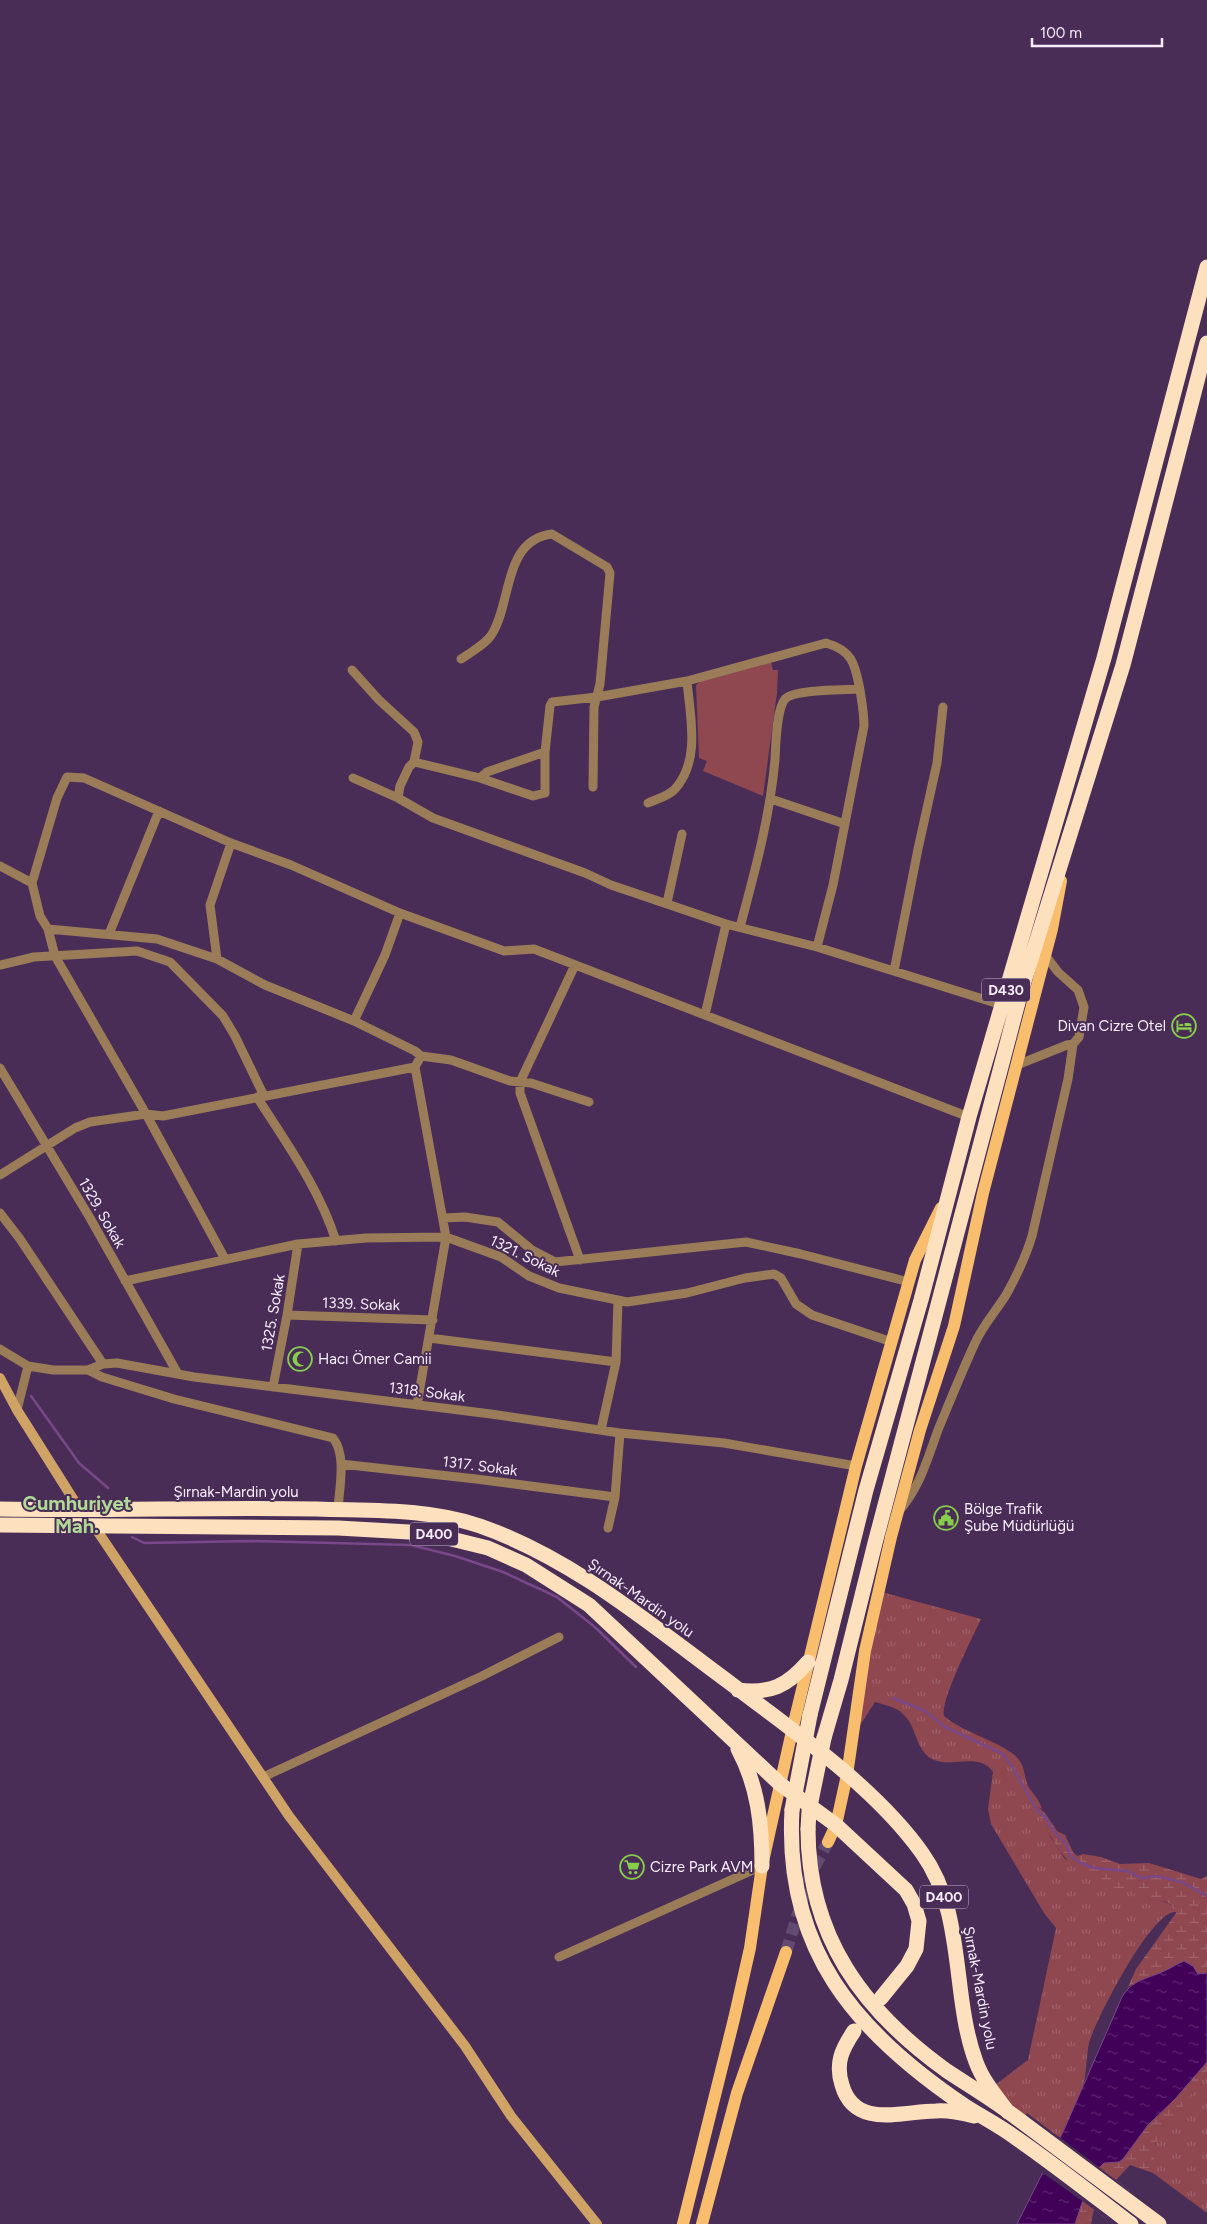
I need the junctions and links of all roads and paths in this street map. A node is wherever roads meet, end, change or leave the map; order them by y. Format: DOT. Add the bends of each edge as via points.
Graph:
graph roads {
  1 [pos="1207,267"];
  2 [pos="1207,342"];
  3 [pos="461,659"];
  4 [pos="352,670"];
  5 [pos="687,681"];
  6 [pos="859,689"];
  7 [pos="597,697"];
  8 [pos="943,708"];
  9 [pos="545,752"];
  10 [pos="414,762"];
  11 [pos="353,778"];
  12 [pos="480,778"];
  13 [pos="593,786"];
  14 [pos="398,798"];
  15 [pos="772,799"];
  16 [pos="648,803"];
  17 [pos="159,811"];
  18 [pos="1074,822"];
  19 [pos="845,824"];
  20 [pos="682,834"];
  21 [pos="230,843"];
  22 [pos="0,866"];
  23 [pos="32,884"];
  24 [pos="667,903"];
  25 [pos="400,913"];
  26 [pos="726,924"];
  27 [pos="740,926"];
  28 [pos="48,929"];
  29 [pos="109,934"];
  30 [pos="817,947"];
  31 [pos="1045,955"];
  32 [pos="55,956"];
  33 [pos="217,959"];
  34 [pos="0,965"];
  35 [pos="575,965"];
  36 [pos="894,971"];
  37 [pos="1002,1005"];
  38 [pos="704,1015"];
  39 [pos="354,1021"];
  40 [pos="1073,1044"];
  41 [pos="421,1056"];
  42 [pos="1017,1065"];
  43 [pos="415,1067"];
  44 [pos="0,1068"];
  45 [pos="520,1082"];
  46 [pos="261,1097"];
  47 [pos="589,1102"];
  48 [pos="146,1114"];
  49 [pos="969,1117"];
  50 [pos="46,1145"];
  51 [pos="0,1175"];
  52 [pos="949,1191"];
  53 [pos="0,1213"];
  54 [pos="443,1218"];
  55 [pos="446,1236"];
  56 [pos="336,1241"];
  57 [pos="298,1244"];
  58 [pos="225,1259"];
  59 [pos="580,1260"];
  60 [pos="125,1281"];
  61 [pos="909,1282"];
  62 [pos="618,1300"];
  63 [pos="287,1316"];
  64 [pos="433,1320"];
  65 [pos="429,1338"];
  66 [pos="892,1342"];
  67 [pos="0,1349"];
  68 [pos="616,1362"];
  69 [pos="103,1364"];
  70 [pos="28,1366"];
  71 [pos="88,1370"];
  72 [pos="178,1374"];
  73 [pos="0,1378"];
  74 [pos="273,1386"];
  75 [pos="418,1405"];
  76 [pos="17,1410"];
  77 [pos="602,1430"];
  78 [pos="620,1433"];
  79 [pos="341,1464"];
  80 [pos="856,1466"];
  81 [pos="615,1497"];
  82 [pos="0,1510"];
  83 [pos="80,1510"];
  84 [pos="338,1510"];
  85 [pos="898,1513"];
  86 [pos="0,1525"];
  87 [pos="94,1526"];
  88 [pos="608,1528"];
  89 [pos="559,1637"];
  90 [pos="808,1662"];
  91 [pos="738,1690"];
  92 [pos="792,1731"];
  93 [pos="733,1739"];
  94 [pos="847,1775"];
  95 [pos="263,1777"];
  96 [pos="780,1784"];
  97 [pos="836,1825"];
  98 [pos="828,1842"];
  99 [pos="762,1866"];
  100 [pos="786,1952"];
  101 [pos="559,1957"];
  102 [pos="882,1998"];
  103 [pos="854,2031"];
  104 [pos="1008,2112"];
  105 [pos="987,2119"];
  106 [pos="596,2224"];
  107 [pos="683,2224"];
  108 [pos="702,2224"];
  109 [pos="1131,2224"];
  110 [pos="1159,2224"];
  1 -- 37 [label="highway, D430" via="1104,658"];
  2 -- 18 [label="highway, D430" via="1122,665"];
  3 -- 7 [label="street" via="490,637 499,621 512,572 523,548 536,538 552,534 606,567 610,573"];
  4 -- 10 [label="street" via="414,732 418,742"];
  5 -- 6 [label="street" via="826,644 839,647 848,654 857,672"];
  5 -- 7 [label="street"];
  5 -- 16 [label="street" via="692,747 686,770 675,790"];
  6 -- 15 [label="street" via="794,694 785,699 779,713"];
  6 -- 19 [label="street" via="864,726"];
  7 -- 9 [label="street" via="552,702"];
  7 -- 13 [label="street" via="594,707"];
  8 -- 36 [label="street" via="937,763"];
  9 -- 12 [label="street" via="487,772"];
  9 -- 12 [label="street" via="545,793 533,796"];
  10 -- 12 [label="street"];
  10 -- 14 [label="street" via="400,786"];
  11 -- 14 [label="street"];
  14 -- 24 [label="street" via="433,818"];
  15 -- 19 [label="street"];
  15 -- 27 [label="street" via="758,865"];
  17 -- 21 [label="street"];
  17 -- 23 [label="street" via="84,778 67,777 57,798"];
  17 -- 29 [label="street"];
  18 -- 31 [label="main road"];
  18 -- 104 [label="highway, D430, bridge" via="1021,991 875,1542 824,1738 808,1829 810,1869 818,1905 834,1947 852,1979 876,2009 918,2048"];
  19 -- 30 [label="street"];
  20 -- 24 [label="street"];
  21 -- 25 [label="street" via="291,865"];
  21 -- 33 [label="street" via="210,905"];
  22 -- 23 [label="street"];
  23 -- 28 [label="street" via="40,916"];
  24 -- 26 [label="street"];
  25 -- 35 [label="street" via="504,951 534,949"];
  25 -- 39 [label="street" via="385,955"];
  26 -- 27 [label="street"];
  26 -- 38 [label="street"];
  27 -- 30 [label="street"];
  28 -- 29 [label="street"];
  28 -- 32 [label="street"];
  29 -- 33 [label="street" via="157,939"];
  30 -- 36 [label="street"];
  31 -- 40 [label="street" via="1078,990 1084,1007 1079,1037"];
  31 -- 42 [label="main road"];
  32 -- 34 [label="street"];
  32 -- 46 [label="street" via="137,951 170,962 223,1016"];
  32 -- 48 [label="street"];
  33 -- 39 [label="street" via="265,984"];
  35 -- 38 [label="street"];
  35 -- 45 [label="street"];
  36 -- 37 [label="street"];
  37 -- 49 [label="highway, D430"];
  38 -- 49 [label="street"];
  39 -- 41 [label="street"];
  40 -- 42 [label="street"];
  40 -- 85 [label="street" via="1068,1079 1027,1252 1006,1295 975,1342 920,1482"];
  41 -- 43 [label="street"];
  41 -- 45 [label="street" via="451,1060"];
  42 -- 85 [label="main road" via="983,1193 954,1326 920,1430"];
  43 -- 46 [label="street"];
  43 -- 54 [label="street"];
  44 -- 50 [label="street, 1329. Sokak"];
  45 -- 47 [label="street"];
  45 -- 59 [label="street" via="520,1093"];
  46 -- 48 [label="street" via="163,1116"];
  46 -- 56 [label="street" via="314,1185"];
  48 -- 50 [label="street" via="90,1122"];
  48 -- 58 [label="street"];
  49 -- 52 [label="highway, D430"];
  50 -- 51 [label="street"];
  50 -- 60 [label="street, 1329. Sokak"];
  52 -- 61 [label="main road" via="915,1260"];
  52 -- 105 [label="highway, D430, bridge" via="866,1490 810,1715 792,1810 792,1871 801,1912 818,1955 850,2006 882,2040 936,2084"];
  53 -- 69 [label="street"];
  54 -- 55 [label="street"];
  54 -- 59 [label="street" via="465,1217 498,1222 547,1259 555,1262"];
  55 -- 56 [label="street, 1321. Sokak"];
  55 -- 62 [label="street, 1321. Sokak" via="501,1256 529,1276 559,1288"];
  55 -- 64 [label="street"];
  56 -- 57 [label="street, 1321. Sokak"];
  57 -- 58 [label="street, 1321. Sokak"];
  57 -- 63 [label="street, 1325. Sokak"];
  58 -- 60 [label="street, 1321. Sokak"];
  59 -- 61 [label="street" via="746,1242"];
  60 -- 72 [label="street, 1329. Sokak"];
  61 -- 66 [label="main road"];
  62 -- 66 [label="street, 1321. Sokak" via="627,1302 687,1293 774,1274 781,1278 796,1304 812,1315"];
  62 -- 68 [label="street"];
  63 -- 64 [label="street, 1339. Sokak"];
  63 -- 74 [label="street, 1325. Sokak"];
  64 -- 65 [label="street"];
  65 -- 68 [label="street"];
  65 -- 75 [label="street"];
  66 -- 80 [label="main road"];
  67 -- 70 [label="street, 1318. Sokak"];
  68 -- 77 [label="street"];
  69 -- 71 [label="street, 1318. Sokak"];
  69 -- 72 [label="street, 1318. Sokak" via="117,1362"];
  70 -- 71 [label="street, 1318. Sokak"];
  70 -- 76 [label="street"];
  71 -- 79 [label="street" via="174,1399 333,1438 338,1444"];
  72 -- 74 [label="street, 1318. Sokak"];
  73 -- 76 [label="street"];
  74 -- 75 [label="street, 1318. Sokak"];
  75 -- 77 [label="street, 1318. Sokak"];
  76 -- 83 [label="street"];
  77 -- 78 [label="street, 1318. Sokak"];
  78 -- 80 [label="street, 1318. Sokak" via="724,1443"];
  78 -- 81 [label="street"];
  79 -- 81 [label="street, 1317. Sokak"];
  79 -- 84 [label="street"];
  80 -- 90 [label="main road"];
  81 -- 88 [label="street"];
  82 -- 83 [label="highway, Şırnak-Mardin yolu / D400"];
  83 -- 84 [label="highway, Şırnak-Mardin yolu / D400"];
  84 -- 91 [label="highway, Şırnak-Mardin yolu / D400" via="418,1511 478,1526 542,1553 597,1585"];
  85 -- 94 [label="main road" via="865,1651"];
  86 -- 87 [label="highway, D400"];
  87 -- 93 [label="highway, D400" via="338,1528 427,1533 488,1548 541,1573 590,1605"];
  87 -- 95 [label="street"];
  89 -- 95 [label="street"];
  90 -- 91 [label="highway" via="796,1676 780,1686 765,1691"];
  90 -- 92 [label="main road"];
  91 -- 92 [label="highway, Şırnak-Mardin yolu / D400"];
  92 -- 94 [label="highway, Şırnak-Mardin yolu / D400"];
  92 -- 96 [label="main road"];
  93 -- 96 [label="highway, D400"];
  93 -- 99 [label="highway" via="757,1797"];
  94 -- 97 [label="main road"];
  94 -- 104 [label="highway, Şırnak-Mardin yolu / D400" via="908,1835 932,1868 950,1920 966,2022 977,2063"];
  95 -- 106 [label="street" via="289,1816 465,2046 511,2116"];
  96 -- 97 [label="highway, D400"];
  96 -- 99 [label="main road"];
  97 -- 98 [label="main road"];
  97 -- 102 [label="highway, D400" via="898,1881 917,1913 919,1931 913,1957"];
  99 -- 101 [label="street"];
  99 -- 107 [label="main road" via="750,1948"];
  100 -- 108 [label="main road" via="737,2093"];
  103 -- 105 [label="highway" via="842,2051 838,2069 845,2094 862,2111 880,2116 938,2110"];
  104 -- 110 [label="highway"];
  105 -- 109 [label="highway"];
}
